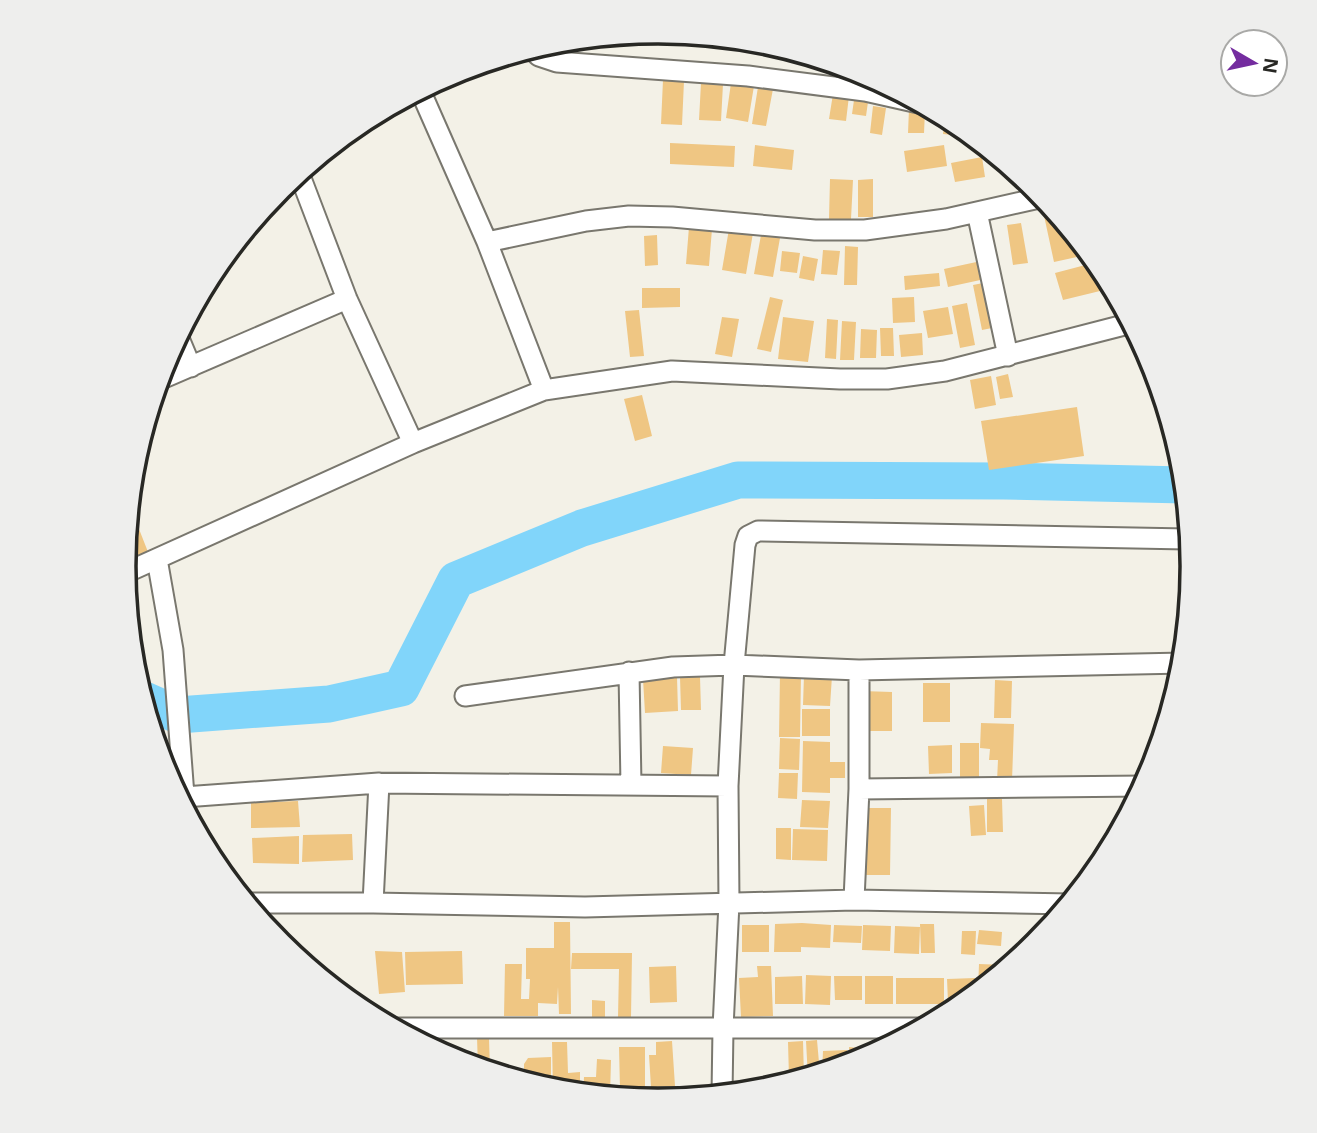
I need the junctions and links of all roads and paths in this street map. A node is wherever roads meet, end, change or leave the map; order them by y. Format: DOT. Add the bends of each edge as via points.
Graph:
graph roads {
  1 [pos="543,57"];
  2 [pos="885,96"];
  3 [pos="425,99"];
  4 [pos="303,184"];
  5 [pos="1031,200"];
  6 [pos="977,212"];
  7 [pos="487,243"];
  8 [pos="347,299"];
  9 [pos="1122,326"];
  10 [pos="184,349"];
  11 [pos="1008,356"];
  12 [pos="191,367"];
  13 [pos="173,374"];
  14 [pos="544,390"];
  15 [pos="413,443"];
  16 [pos="1180,539"];
  17 [pos="157,559"];
  18 [pos="136,568"];
  19 [pos="1172,663"];
  20 [pos="734,665"];
  21 [pos="859,670"];
  22 [pos="629,672"];
  23 [pos="465,696"];
  24 [pos="183,783"];
  25 [pos="379,783"];
  26 [pos="631,785"];
  27 [pos="728,786"];
  28 [pos="1132,786"];
  29 [pos="859,789"];
  30 [pos="193,803"];
  31 [pos="855,900"];
  32 [pos="373,902"];
  33 [pos="258,903"];
  34 [pos="729,903"];
  35 [pos="1058,904"];
  36 [pos="414,1028"];
  37 [pos="723,1028"];
  38 [pos="903,1028"];
  39 [pos="722,1085"];
  1 -- 2 [label="street" via="748,76"];
  3 -- 7 [label="street"];
  4 -- 8 [label="street"];
  5 -- 6 [label="street"];
  6 -- 7 [label="street" via="865,230 629,216 586,220"];
  6 -- 11 [label="street"];
  7 -- 14 [label="street"];
  8 -- 12 [label="street"];
  8 -- 15 [label="street"];
  9 -- 11 [label="street"];
  10 -- 12 [label="street"];
  11 -- 14 [label="street" via="887,379 672,371"];
  12 -- 13 [label="street"];
  14 -- 15 [label="street"];
  15 -- 17 [label="street"];
  16 -- 20 [label="street" via="758,531 748,536 745,545"];
  17 -- 18 [label="street"];
  17 -- 24 [label="street" via="173,650"];
  19 -- 21 [label="street"];
  20 -- 21 [label="street"];
  20 -- 22 [label="street"];
  20 -- 27 [label="street"];
  21 -- 29 [label="street"];
  22 -- 23 [label="street"];
  22 -- 26 [label="street"];
  25 -- 26 [label="street"];
  25 -- 30 [label="street"];
  25 -- 32 [label="street"];
  26 -- 27 [label="street"];
  27 -- 34 [label="street"];
  28 -- 29 [label="street"];
  29 -- 31 [label="street"];
  31 -- 34 [label="street"];
  31 -- 35 [label="street"];
  32 -- 33 [label="street"];
  32 -- 34 [label="street" via="586,907"];
  34 -- 37 [label="street"];
  36 -- 37 [label="street"];
  37 -- 38 [label="street"];
  37 -- 39 [label="street"];
}
